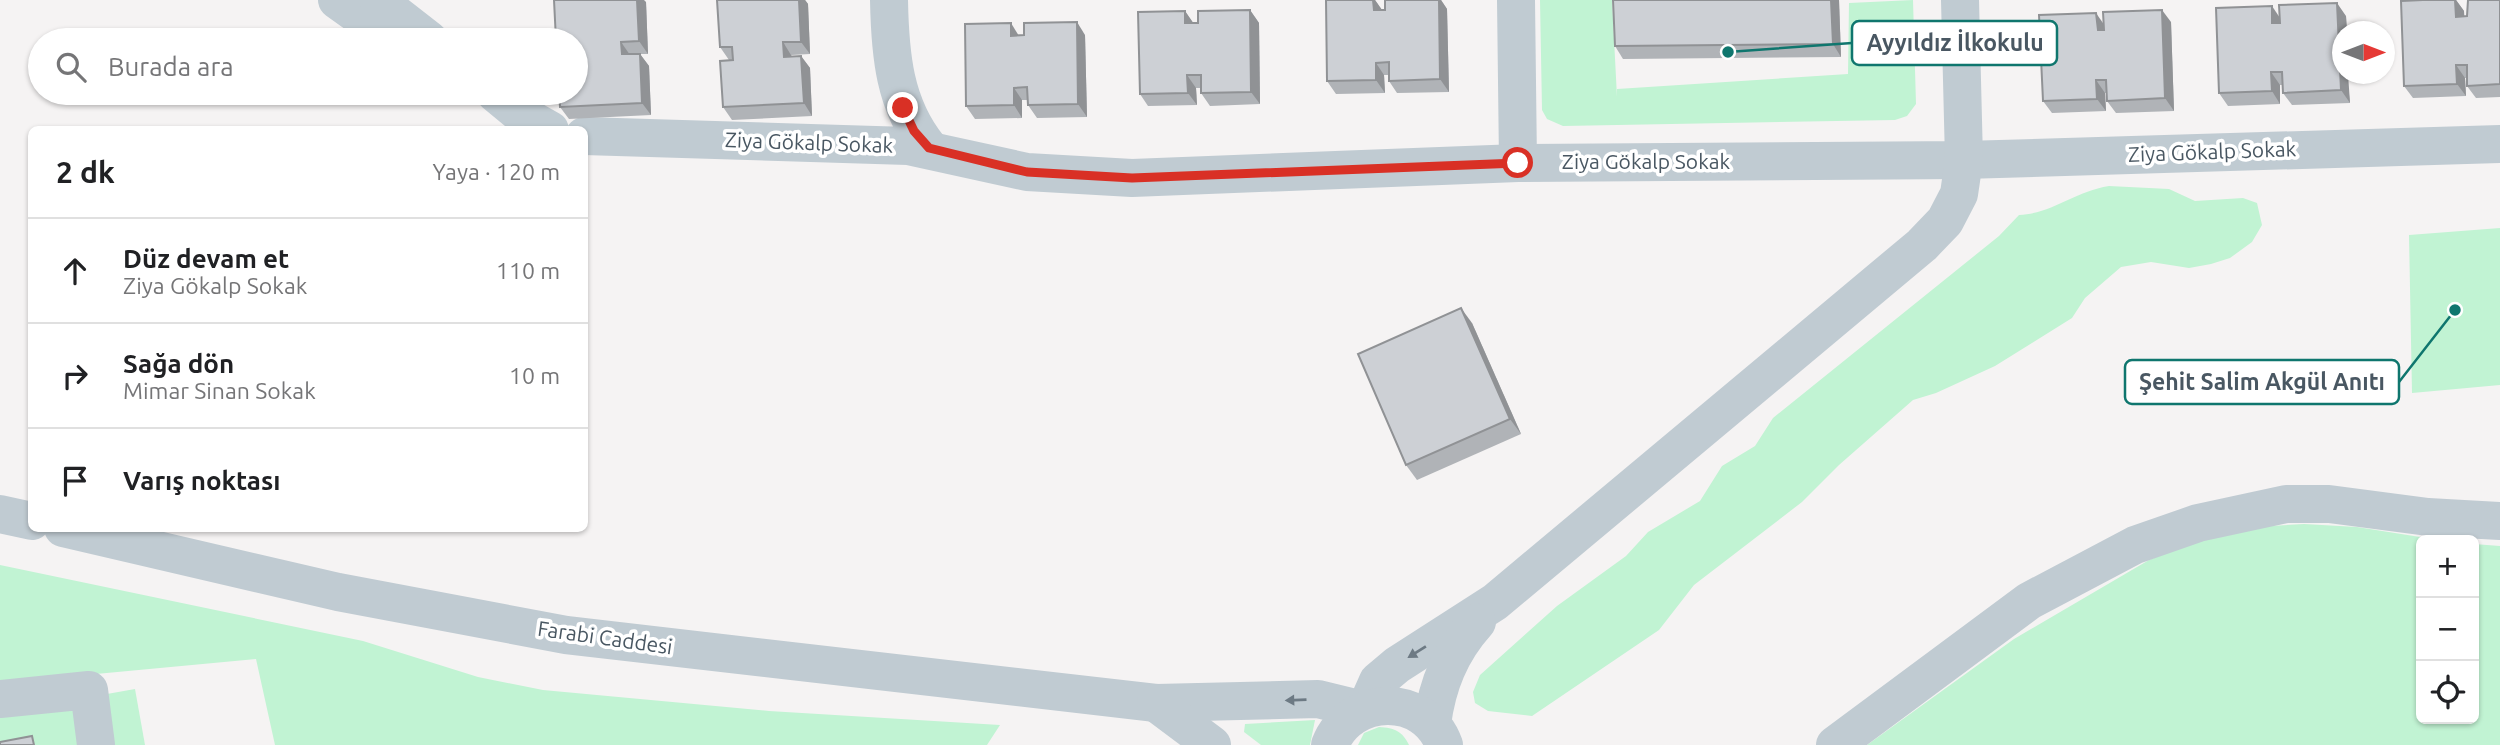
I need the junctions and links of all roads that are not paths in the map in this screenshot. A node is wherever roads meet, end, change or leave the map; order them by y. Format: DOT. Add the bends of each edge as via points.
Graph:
graph roads {
  1 [pos="337,0"];
  2 [pos="889,0"];
  3 [pos="1516,0"];
  4 [pos="1959,0"];
  5 [pos="407,25"];
  6 [pos="511,105"];
  7 [pos="543,126"];
  8 [pos="588,136"];
  9 [pos="2500,144"];
  10 [pos="929,148"];
  11 [pos="1964,160"];
  12 [pos="1518,163"];
  13 [pos="0,514"];
  14 [pos="28,520"];
  15 [pos="2500,521"];
  16 [pos="80,532"];
  17 [pos="1495,602"];
  18 [pos="0,699"];
  19 [pos="1156,703"];
  20 [pos="1216,703"];
  21 [pos="1365,709"];
  22 [pos="1438,735"];
  23 [pos="1208,744"];
  24 [pos="96,745"];
  25 [pos="1329,745"];
  26 [pos="1835,745"];
  1 -- 5 [label="street"];
  2 -- 10 [label="street" via="895,77 903,108"];
  3 -- 12 [label="street"];
  4 -- 11 [label="street"];
  6 -- 7 [label="street"];
  8 -- 10 [label="street, Ziya Gökalp Sokak"];
  9 -- 11 [label="street, Ziya Gökalp Sokak"];
  10 -- 12 [label="street, Ziya Gökalp Sokak" via="1027,172 1132,178"];
  11 -- 12 [label="street, Ziya Gökalp Sokak"];
  11 -- 17 [label="street" via="1959,194 1944,221 1922,245"];
  13 -- 14 [label="street"];
  15 -- 26 [label="street" via="2286,504 2198,523 2135,545 2028,601"];
  16 -- 19 [label="street, Farabi Caddesi" via="338,593 566,635"];
  17 -- 21 [label="street, one-way" via="1397,665 1378,681"];
  17 -- 22 [label="street" via="1449,662 1435,700"];
  18 -- 24 [label="street" via="89,690"];
  19 -- 20 [label="street, Farabi Caddesi"];
  19 -- 23 [label="street"];
  21 -- 20 [label="street, Farabi Caddesi, one-way" via="1318,699"];
  20 -- 23 [label="street"];
  21 -- 22 [label="street, Farabi Caddesi" via="1404,707"];
  21 -- 25 [label="street" via="1350,717"];
}
